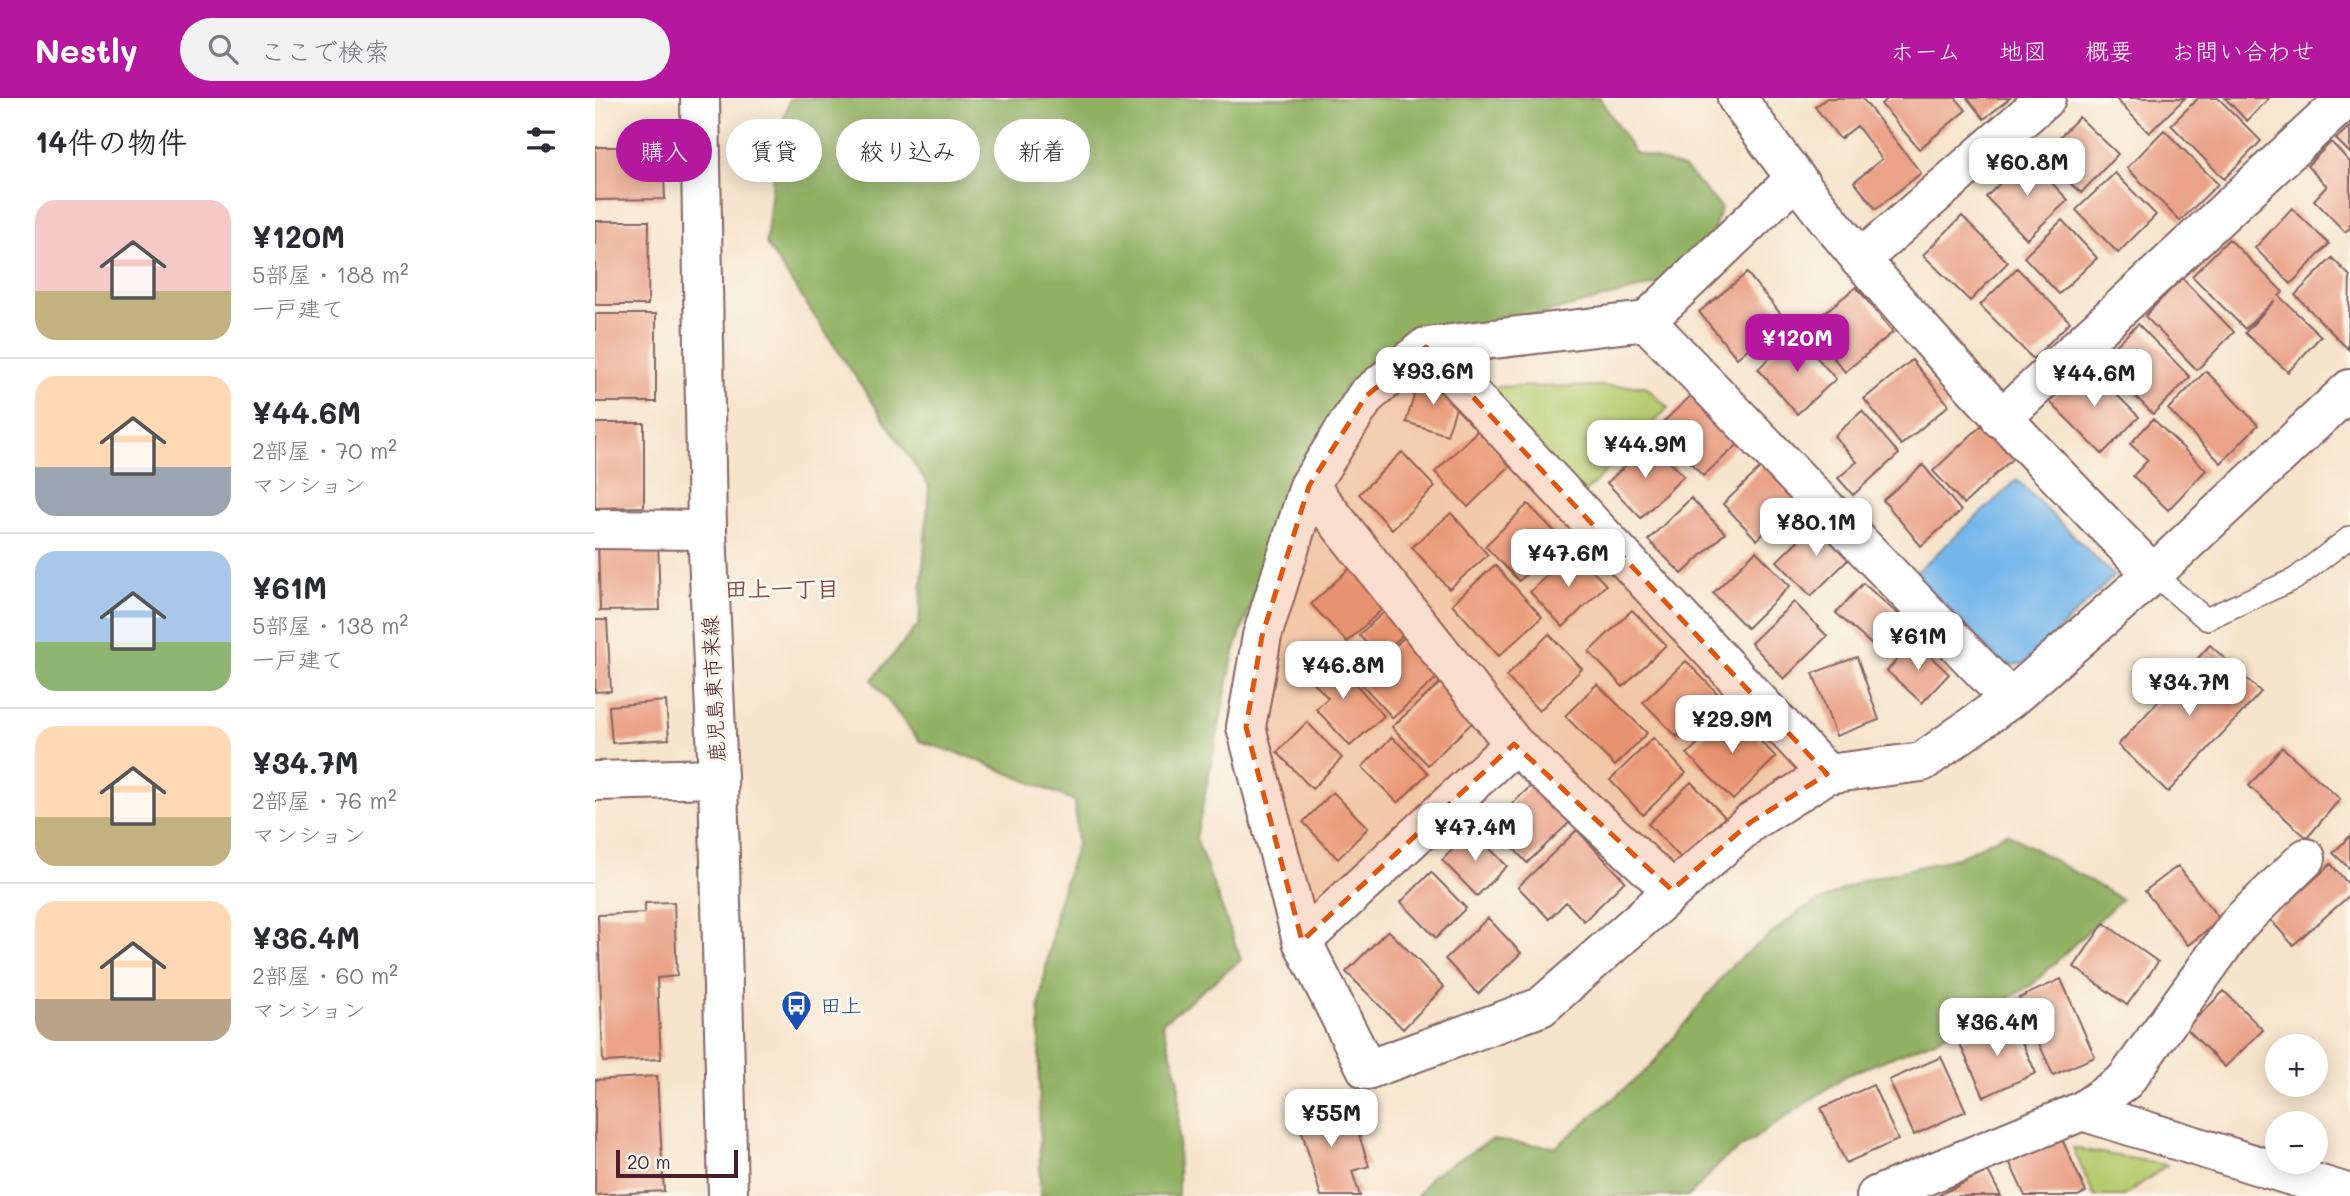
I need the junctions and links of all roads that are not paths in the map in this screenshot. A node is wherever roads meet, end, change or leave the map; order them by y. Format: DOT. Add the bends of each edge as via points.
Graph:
graph roads {
  1 [pos="700,98"];
  2 [pos="1738,98"];
  3 [pos="2046,98"];
  4 [pos="2347,98"];
  5 [pos="1794,180"];
  6 [pos="1860,260"];
  7 [pos="1646,321"];
  8 [pos="1426,347"];
  9 [pos="2350,389"];
  10 [pos="2001,419"];
  11 [pos="1309,486"];
  12 [pos="595,529"];
  13 [pos="707,530"];
  14 [pos="2350,537"];
  15 [pos="2153,574"];
  16 [pos="2010,699"];
  17 [pos="1514,744"];
  18 [pos="1827,774"];
  19 [pos="718,778"];
  20 [pos="595,780"];
  21 [pos="2306,858"];
  22 [pos="1672,890"];
  23 [pos="1302,941"];
  24 [pos="2083,1111"];
  25 [pos="2350,1194"];
  26 [pos="728,1196"];
  27 [pos="1876,1196"];
  1 -- 13 [label="street, 鹿児島東市来線"];
  2 -- 5 [label="street"];
  3 -- 6 [label="street"];
  4 -- 10 [label="street"];
  5 -- 6 [label="street"];
  5 -- 7 [label="street"];
  6 -- 10 [label="street"];
  7 -- 8 [label="street"];
  7 -- 16 [label="street"];
  8 -- 11 [label="street" via="1366,396"];
  8 -- 18 [label="street"];
  9 -- 15 [label="street"];
  10 -- 15 [label="street"];
  11 -- 17 [label="street"];
  11 -- 23 [label="street" via="1262,636 1246,727"];
  12 -- 13 [label="street"];
  13 -- 19 [label="street, 鹿児島東市来線"];
  14 -- 15 [label="lane" via="2295,579 2206,619"];
  15 -- 16 [label="street"];
  16 -- 18 [label="street" via="1922,762"];
  17 -- 22 [label="street"];
  17 -- 23 [label="street"];
  18 -- 22 [label="street" via="1751,822"];
  19 -- 20 [label="street"];
  19 -- 26 [label="street, 鹿児島東市来線"];
  21 -- 24 [label="street" via="2239,923 2125,1081"];
  22 -- 23 [label="street" via="1541,1007 1367,1070"];
  24 -- 25 [label="street"];
  24 -- 27 [label="street"];
}
